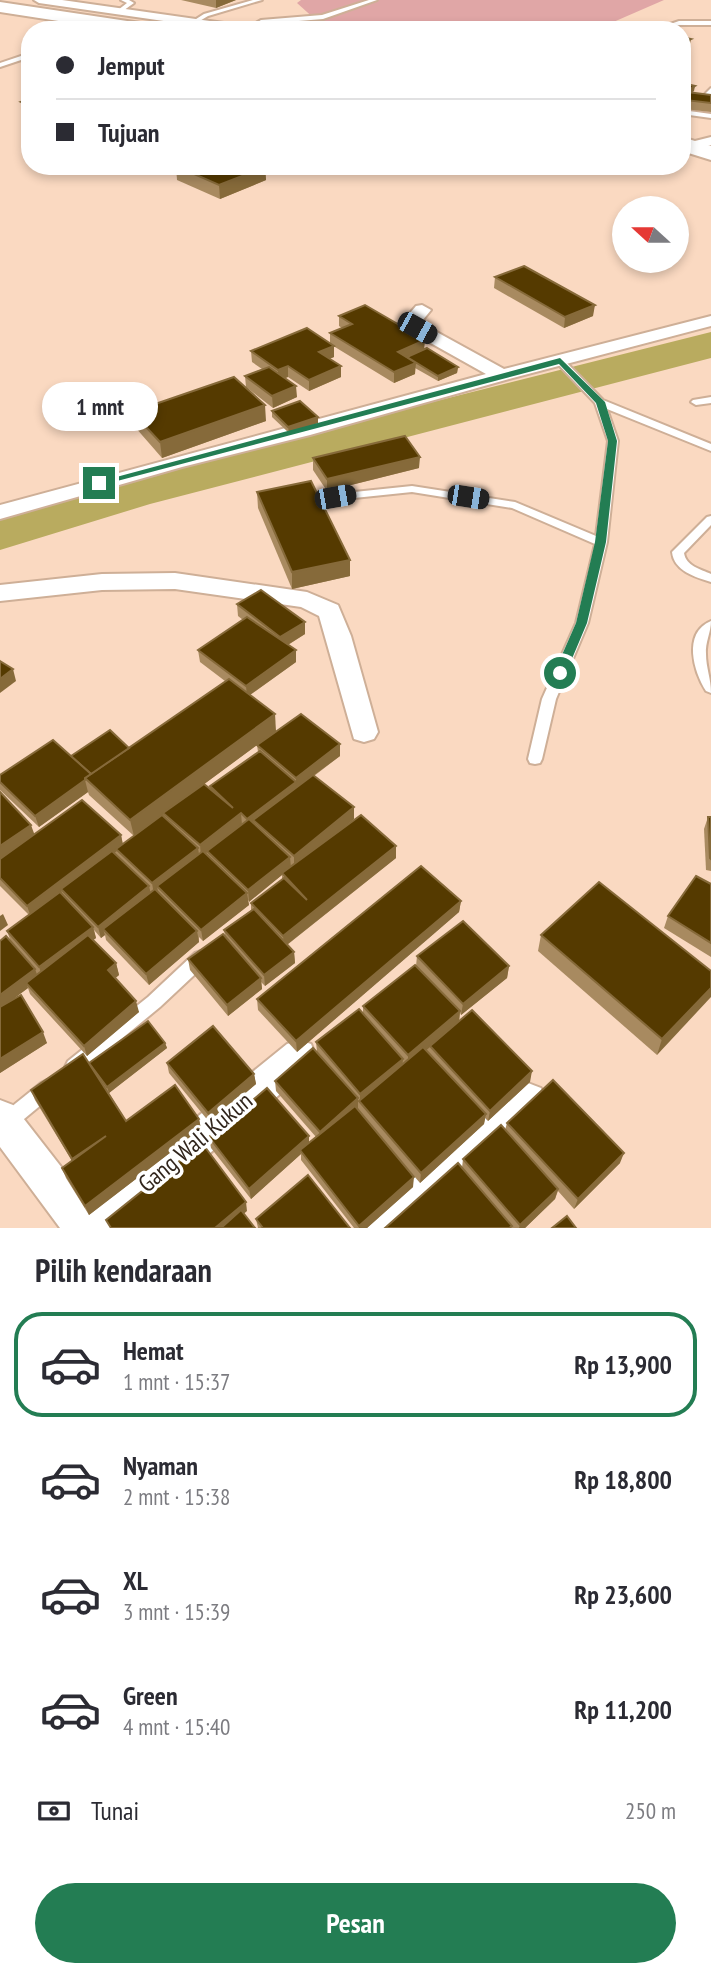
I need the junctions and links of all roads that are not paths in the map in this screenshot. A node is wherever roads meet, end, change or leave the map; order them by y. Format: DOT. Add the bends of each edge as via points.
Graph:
graph roads {
  1 [pos="39,0"];
  2 [pos="259,0"];
  3 [pos="374,0"];
  4 [pos="122,6"];
  5 [pos="0,8"];
  6 [pos="91,21"];
  7 [pos="196,21"];
  8 [pos="268,21"];
  9 [pos="691,23"];
  10 [pos="711,23"];
  11 [pos="21,58"];
  12 [pos="0,65"];
  13 [pos="711,90"];
  14 [pos="711,98"];
  15 [pos="691,113"];
  16 [pos="711,116"];
  17 [pos="422,310"];
  18 [pos="711,321"];
  19 [pos="566,366"];
  20 [pos="502,375"];
  21 [pos="596,398"];
  22 [pos="711,400"];
  23 [pos="696,402"];
  24 [pos="711,447"];
  25 [pos="335,497"];
  26 [pos="0,512"];
  27 [pos="711,519"];
  28 [pos="601,542"];
  29 [pos="711,578"];
  30 [pos="0,593"];
  31 [pos="711,625"];
  32 [pos="711,688"];
  33 [pos="364,732"];
  34 [pos="535,759"];
  35 [pos="214,947"];
  36 [pos="299,1056"];
  37 [pos="528,1100"];
  38 [pos="1,1124"];
  39 [pos="84,1228"];
  40 [pos="91,1228"];
  41 [pos="383,1228"];
  1 -- 4 [label="street"];
  2 -- 7 [label="lane"];
  3 -- 8 [label="lane" via="323,17"];
  4 -- 7 [label="street"];
  5 -- 6 [label="highway"];
  9 -- 10 [label="lane"];
  11 -- 12 [label="lane"];
  13 -- 14 [label="lane"];
  15 -- 16 [label="lane"];
  17 -- 20 [label="street" via="413,320 417,328"];
  18 -- 19 [label="street"];
  19 -- 20 [label="street"];
  19 -- 21 [label="lane"];
  20 -- 26 [label="street"];
  21 -- 24 [label="lane"];
  21 -- 28 [label="lane" via="613,441"];
  22 -- 23 [label="lane"];
  25 -- 28 [label="lane" via="412,489 515,505"];
  27 -- 29 [label="lane" via="677,558 680,565"];
  28 -- 34 [label="lane" via="582,623 549,699"];
  30 -- 33 [label="street" via="102,582 175,581 307,600 329,611"];
  31 -- 32 [label="lane" via="705,629 698,661"];
  35 -- 38 [label="lane" via="154,1002"];
  36 -- 40 [label="street, Gang Wali Kukun"];
  37 -- 41 [label="street"];
  38 -- 39 [label="street"];
}
